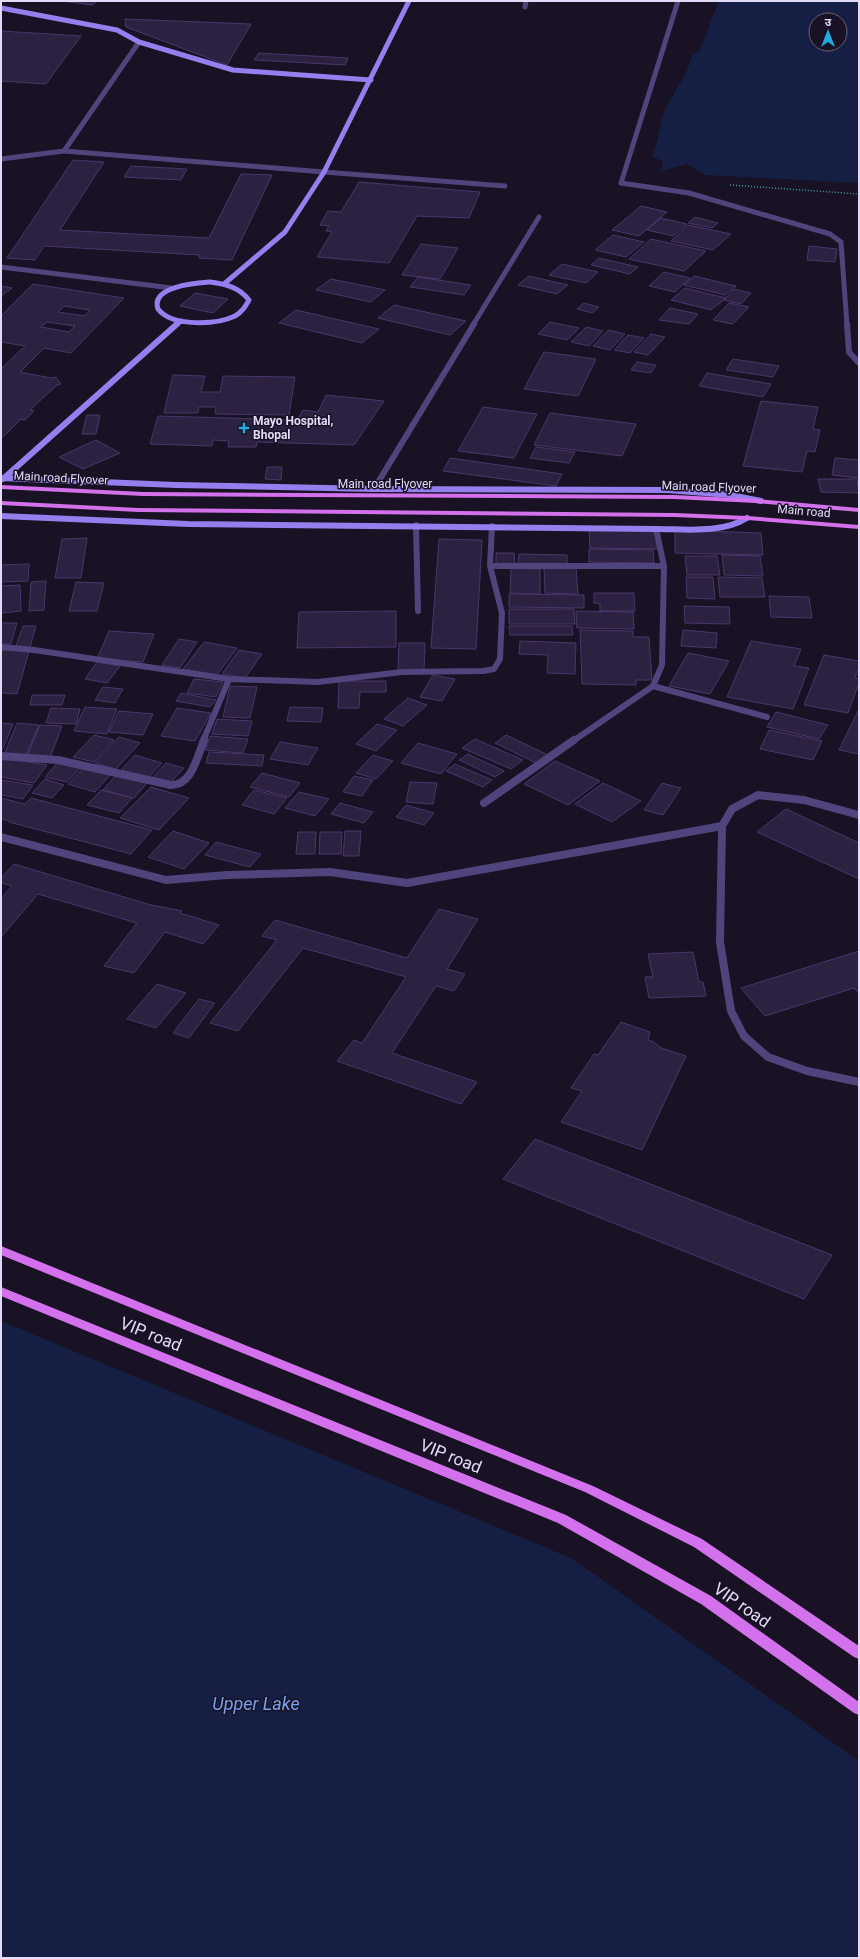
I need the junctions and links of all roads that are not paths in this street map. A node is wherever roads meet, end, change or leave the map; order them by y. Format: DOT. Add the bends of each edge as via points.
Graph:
graph roads {
  1 [pos="409,1"];
  2 [pos="526,1"];
  3 [pos="678,1"];
  4 [pos="525,7"];
  5 [pos="1,8"];
  6 [pos="139,42"];
  7 [pos="371,80"];
  8 [pos="64,151"];
  9 [pos="1,159"];
  10 [pos="324,172"];
  11 [pos="505,186"];
  12 [pos="539,217"];
  13 [pos="1,267"];
  14 [pos="224,284"];
  15 [pos="172,288"];
  16 [pos="182,321"];
  17 [pos="859,363"];
  18 [pos="2,479"];
  19 [pos="1,487"];
  20 [pos="374,489"];
  21 [pos="768,502"];
  22 [pos="1,503"];
  23 [pos="859,510"];
  24 [pos="1,516"];
  25 [pos="747,518"];
  26 [pos="416,525"];
  27 [pos="492,526"];
  28 [pos="859,528"];
  29 [pos="656,529"];
  30 [pos="490,566"];
  31 [pos="664,566"];
  32 [pos="418,611"];
  33 [pos="1,647"];
  34 [pos="229,679"];
  35 [pos="653,686"];
  36 [pos="766,716"];
  37 [pos="1,756"];
  38 [pos="484,803"];
  39 [pos="859,816"];
  40 [pos="722,826"];
  41 [pos="1,837"];
  42 [pos="859,1082"];
  43 [pos="1,1250"];
  44 [pos="1,1291"];
  45 [pos="859,1653"];
  46 [pos="859,1709"];
  1 -- 7 [label="street"];
  2 -- 4 [label="street"];
  3 -- 17 [label="street" via="621,183 688,193 830,234 841,242 848,352"];
  5 -- 6 [label="street" via="117,30"];
  6 -- 7 [label="street" via="233,70"];
  6 -- 8 [label="street"];
  7 -- 10 [label="street"];
  8 -- 9 [label="street"];
  8 -- 10 [label="street"];
  10 -- 11 [label="street"];
  10 -- 14 [label="street" via="285,232"];
  12 -- 20 [label="street"];
  13 -- 15 [label="street"];
  14 -- 15 [label="street" via="197,282"];
  14 -- 16 [label="street" via="246,293 248,307 240,313 214,322"];
  15 -- 16 [label="street" via="157,300 156,306 161,312"];
  16 -- 18 [label="street"];
  18 -- 20 [label="street"];
  19 -- 21 [label="main road, Main road Flyover" via="143,494 674,497"];
  20 -- 21 [label="street" via="667,490 730,495"];
  21 -- 23 [label="main road, Main road"];
  22 -- 25 [label="main road, Main road Flyover" via="138,510 675,515"];
  24 -- 26 [label="street" via="188,524"];
  25 -- 28 [label="main road, Main road"];
  25 -- 29 [label="street" via="720,528"];
  26 -- 27 [label="street"];
  26 -- 32 [label="street"];
  27 -- 29 [label="street"];
  27 -- 30 [label="street"];
  29 -- 31 [label="street"];
  30 -- 31 [label="street"];
  30 -- 34 [label="street" via="502,613 500,659 494,669 402,672 318,682"];
  31 -- 35 [label="street" via="662,664"];
  33 -- 34 [label="street"];
  34 -- 37 [label="street" via="188,778 178,785 58,760"];
  35 -- 36 [label="street"];
  35 -- 38 [label="street"];
  39 -- 40 [label="street" via="804,800 758,795 732,808"];
  40 -- 41 [label="street" via="407,883 330,872 227,875 166,880"];
  40 -- 42 [label="street" via="720,942 731,1011 744,1036 768,1057 808,1072"];
  43 -- 45 [label="main road, VIP road" via="589,1489 698,1543"];
  44 -- 46 [label="main road, VIP road" via="562,1519 706,1600"];
}
